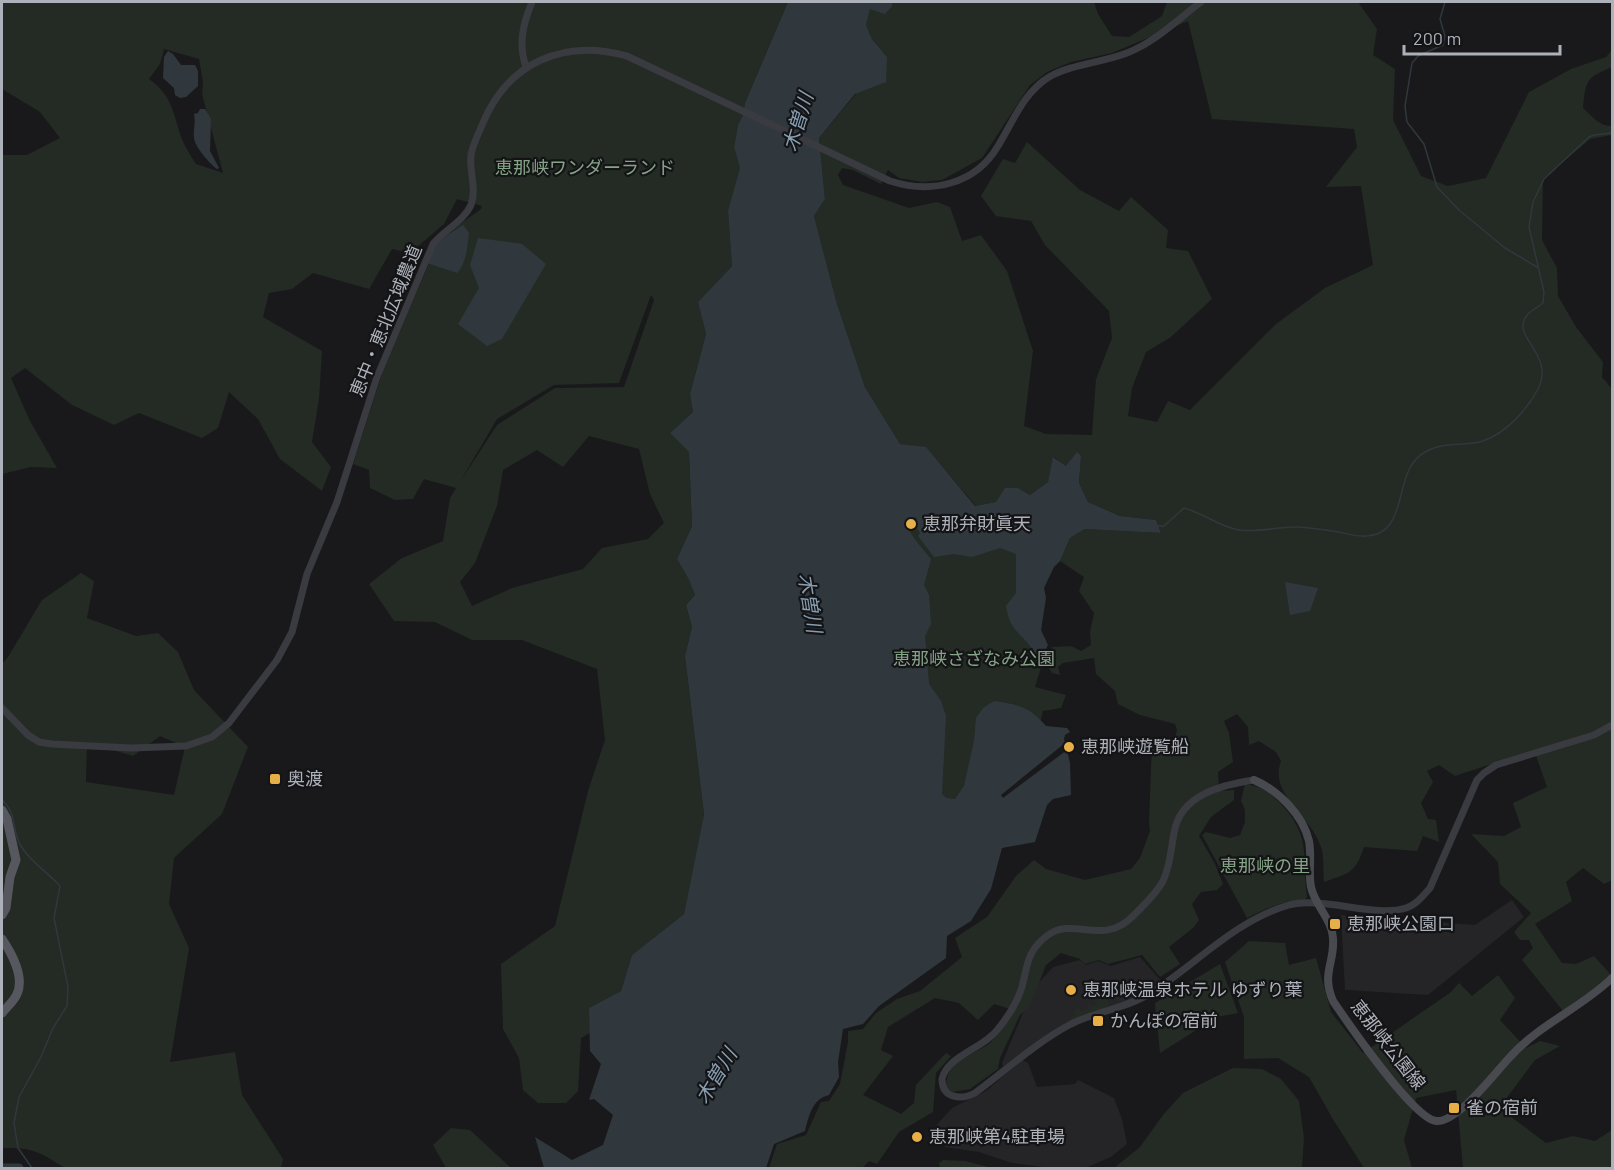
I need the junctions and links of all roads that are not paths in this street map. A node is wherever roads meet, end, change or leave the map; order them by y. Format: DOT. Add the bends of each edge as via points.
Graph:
graph roads {
  1 [pos="532,2"];
  2 [pos="1201,2"];
  3 [pos="526,67"];
  4 [pos="2,708"];
  5 [pos="1612,725"];
  6 [pos="1254,780"];
  7 [pos="2,810"];
  8 [pos="1317,903"];
  9 [pos="2,915"];
  10 [pos="2,939"];
  11 [pos="1612,978"];
  12 [pos="2,1013"];
  1 -- 3 [label="street" via="522,34"];
  2 -- 3 [label="street, 恵中・恵北広域農道" via="1137,49 1067,69 1043,82 1023,102 988,160 959,182 926,188 890,181 636,59 608,51 566,52"];
  3 -- 4 [label="street, 恵中・恵北広域農道" via="503,88 485,117 471,154 474,189 470,206 433,244 384,356 336,502 307,574 292,632 277,660 234,717 212,737 186,746 95,747 39,742"];
  5 -- 8 [label="street" via="1594,735 1496,765 1484,773 1472,790 1430,888 1406,908 1385,910"];
  6 -- 8 [label="main road, 恵那峡公園線" via="1269,786 1304,827 1309,842 1311,887"];
  6 -- 8 [label="street" via="1201,795 1185,807 1176,823 1163,881 1122,926 1103,931 1059,929 1044,939 1027,960 1021,989 1004,1021 989,1040 950,1065 943,1075 943,1087 959,1098 975,1093 1054,1034 1152,992 1254,920 1289,905"];
  7 -- 9 [label="main road" via="16,860"];
  8 -- 11 [label="main road, 恵那峡公園線" via="1333,935 1327,974 1333,1001 1396,1086 1421,1113 1435,1121 1456,1113 1528,1037"];
  10 -- 12 [label="main road" via="20,983"];
}
